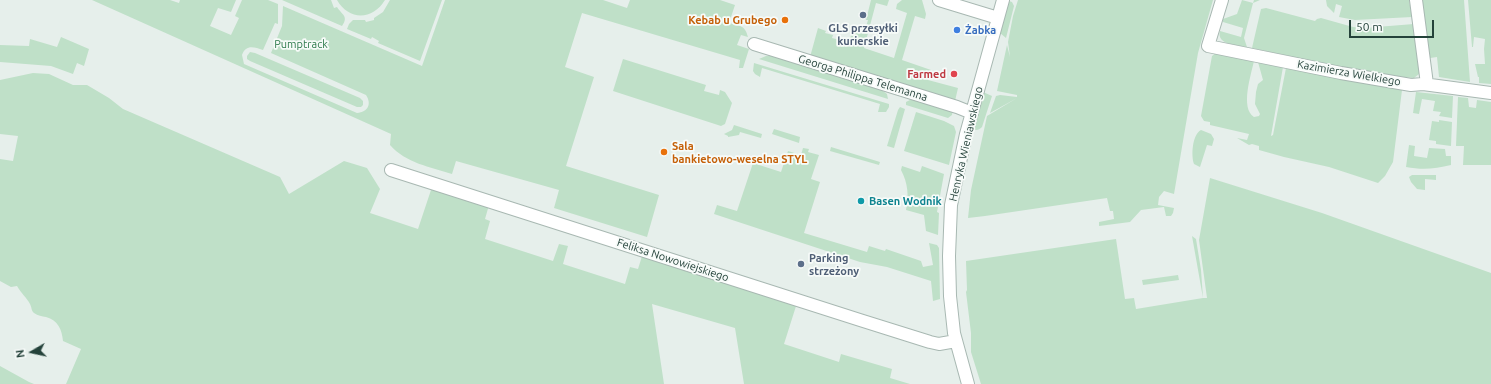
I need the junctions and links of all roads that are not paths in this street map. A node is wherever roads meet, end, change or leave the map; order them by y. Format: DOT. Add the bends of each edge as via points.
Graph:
graph roads {
  1 [pos="939,0"];
  2 [pos="1004,0"];
  3 [pos="1222,0"];
  4 [pos="1416,0"];
  5 [pos="998,18"];
  6 [pos="754,44"];
  7 [pos="1427,84"];
  8 [pos="1491,93"];
  9 [pos="972,114"];
  10 [pos="391,170"];
  11 [pos="956,341"];
  12 [pos="968,384"];
  1 -- 5 [label="street"];
  2 -- 5 [label="street, Henryka Wieniawskiego"];
  3 -- 7 [label="street, Kazimierza Wielkiego" via="1208,46 1341,73 1411,85"];
  4 -- 7 [label="street"];
  5 -- 9 [label="street, Henryka Wieniawskiego"];
  6 -- 9 [label="street, Georga Philippa Telemanna" via="957,107"];
  7 -- 8 [label="street, Kazimierza Wielkiego"];
  9 -- 11 [label="street, Henryka Wieniawskiego" via="951,205 948,256"];
  10 -- 11 [label="street, Feliksa Nowowiejskiego" via="930,342 939,344"];
  11 -- 12 [label="street, Henryka Wieniawskiego"];
}
